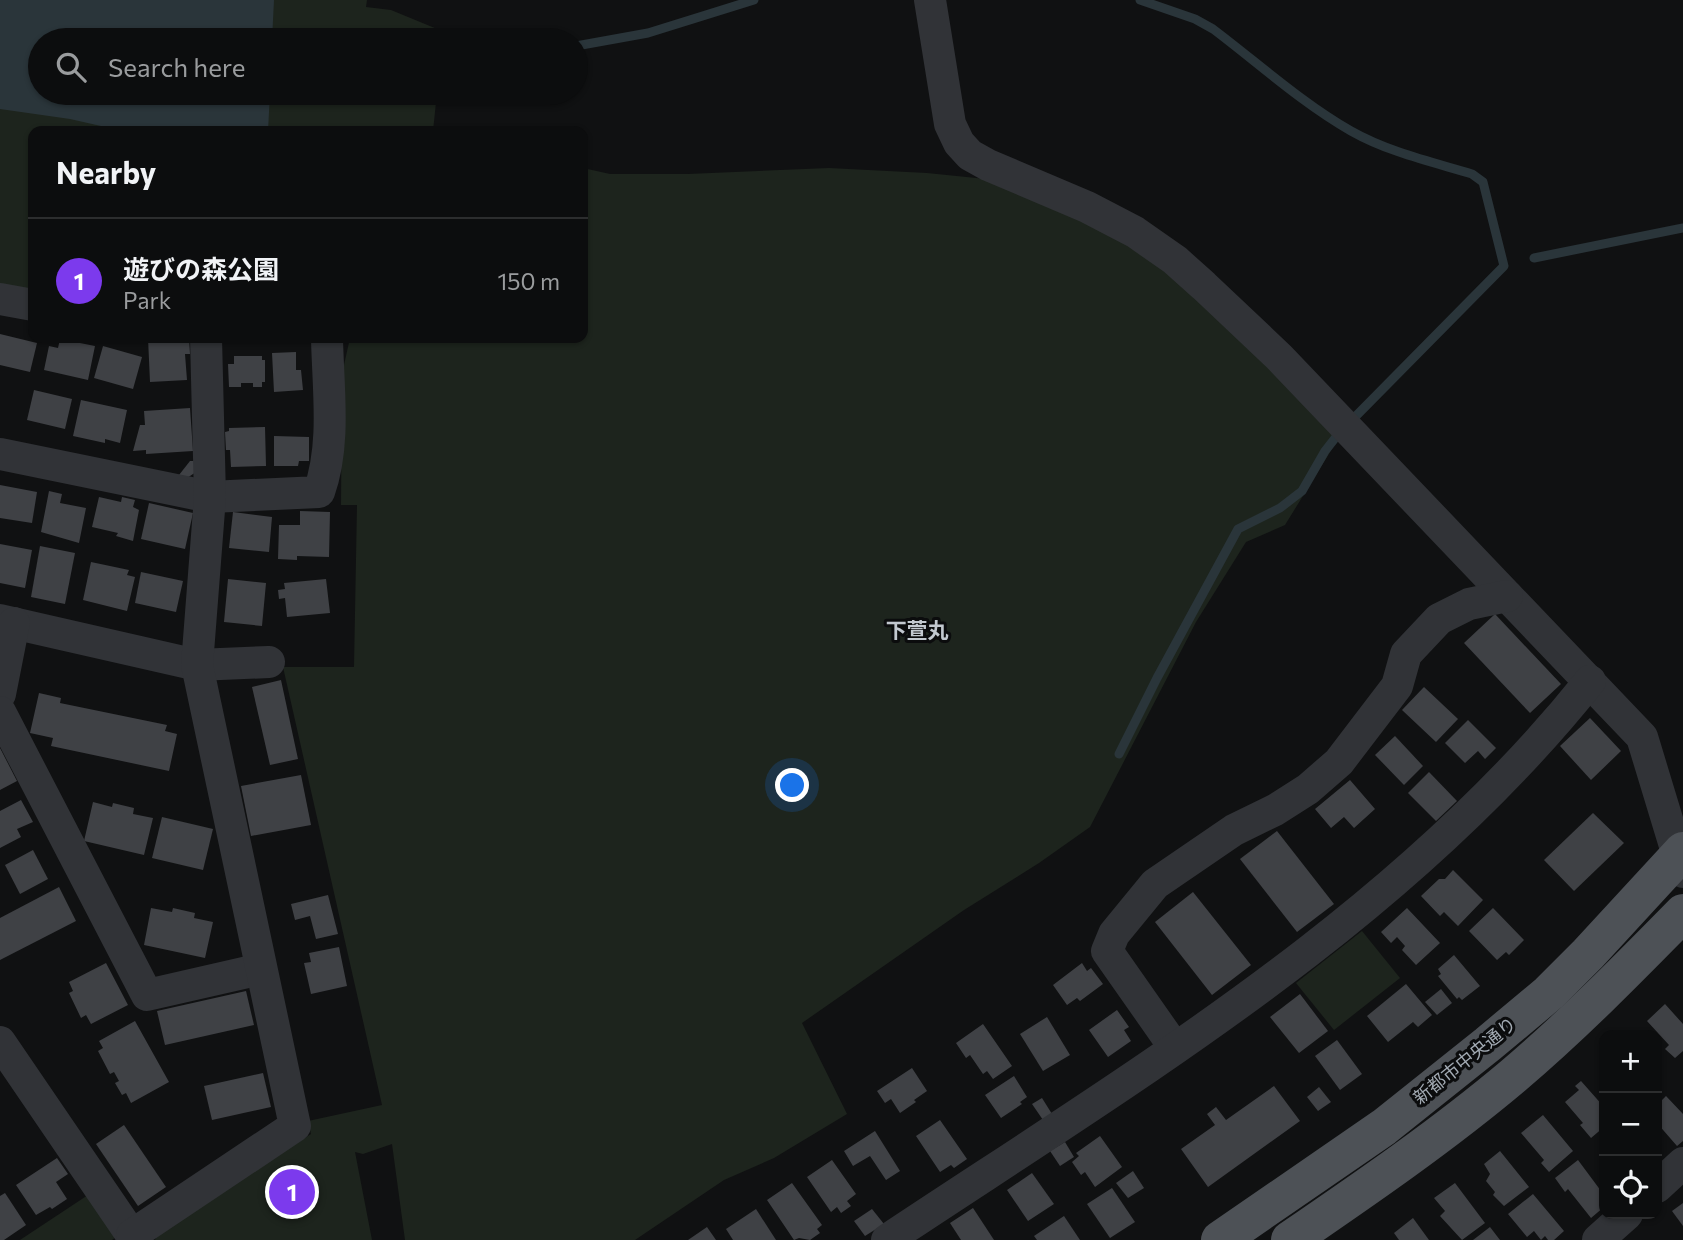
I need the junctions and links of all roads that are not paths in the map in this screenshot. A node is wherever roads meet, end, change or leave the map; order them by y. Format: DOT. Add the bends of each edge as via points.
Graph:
graph roads {
  1 [pos="930,0"];
  2 [pos="0,299"];
  3 [pos="28,304"];
  4 [pos="206,343"];
  5 [pos="327,343"];
  6 [pos="0,454"];
  7 [pos="210,497"];
  8 [pos="1507,596"];
  9 [pos="7,622"];
  10 [pos="269,662"];
  11 [pos="197,665"];
  12 [pos="1590,681"];
  13 [pos="0,694"];
  14 [pos="0,712"];
  15 [pos="1682,860"];
  16 [pos="1683,913"];
  17 [pos="261,969"];
  18 [pos="0,1042"];
  19 [pos="1175,1048"];
  20 [pos="10,1082"];
  21 [pos="1683,1163"];
  22 [pos="1662,1182"];
  23 [pos="1621,1219"];
  24 [pos="133,1237"];
  25 [pos="887,1240"];
  26 [pos="1220,1240"];
  27 [pos="1290,1240"];
  28 [pos="1598,1240"];
  1 -- 8 [label="street" via="950,124 958,143 988,165 1135,232 1175,260 1279,357"];
  2 -- 3 [label="street"];
  4 -- 7 [label="street"];
  5 -- 7 [label="street" via="329,444 319,492"];
  6 -- 7 [label="street"];
  7 -- 11 [label="street"];
  8 -- 12 [label="street"];
  8 -- 19 [label="street" via="1469,604 1439,619 1406,654 1396,686 1339,762 1308,789 1234,830 1155,884 1114,934 1107,951"];
  9 -- 11 [label="street"];
  9 -- 13 [label="street"];
  10 -- 11 [label="street"];
  11 -- 17 [label="street"];
  12 -- 15 [label="street" via="1643,737"];
  12 -- 19 [label="street" via="1551,730 1404,874"];
  14 -- 17 [label="street" via="147,995"];
  15 -- 26 [label="main road, 新都市中央通り" via="1549,993 1488,1044 1384,1127"];
  16 -- 27 [label="main road" via="1513,1076 1413,1154"];
  17 -- 24 [label="street" via="295,1126"];
  18 -- 20 [label="street"];
  19 -- 25 [label="street"];
  20 -- 24 [label="street"];
  21 -- 22 [label="street"];
  23 -- 28 [label="street"];
}
